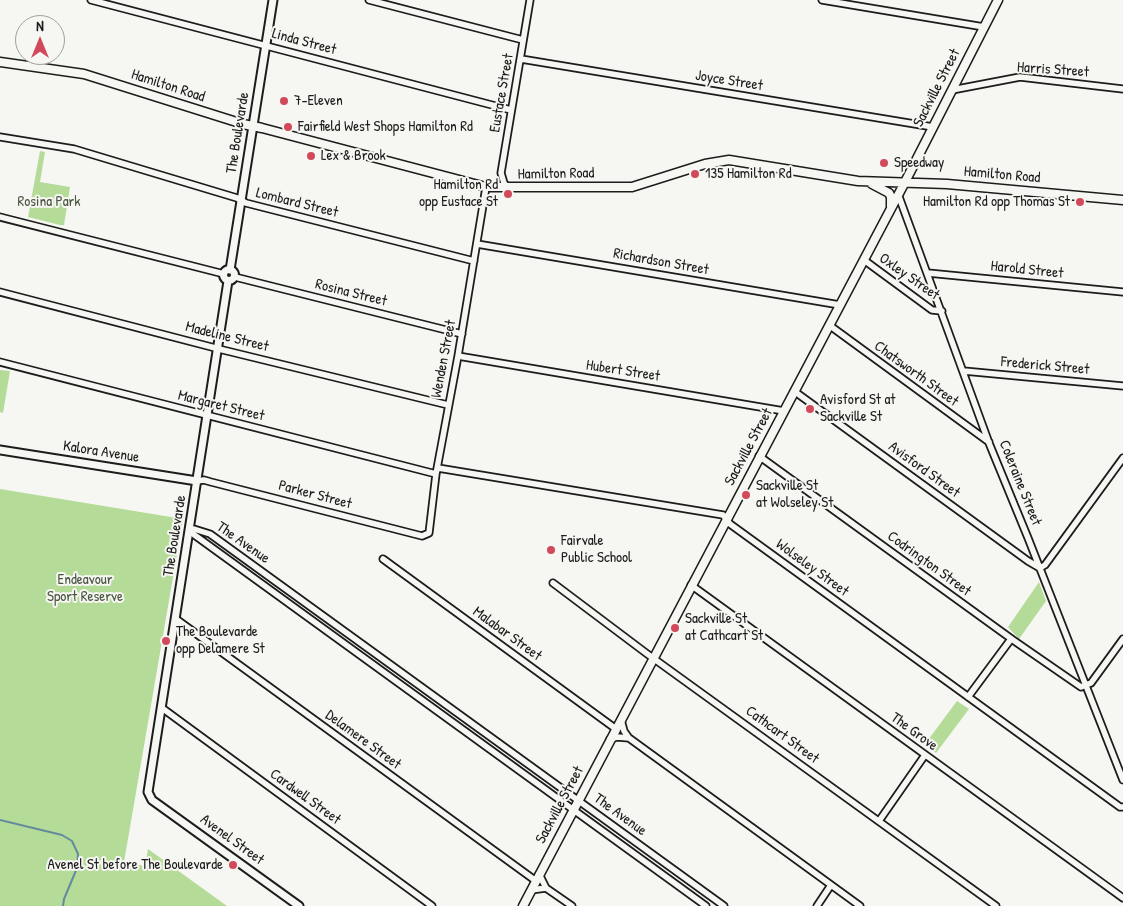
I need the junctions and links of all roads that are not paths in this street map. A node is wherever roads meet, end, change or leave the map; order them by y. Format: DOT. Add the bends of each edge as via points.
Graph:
graph roads {
  1 [pos="91,0"];
  2 [pos="273,0"];
  3 [pos="370,0"];
  4 [pos="530,0"];
  5 [pos="822,0"];
  6 [pos="998,0"];
  7 [pos="984,27"];
  8 [pos="523,40"];
  9 [pos="266,45"];
  10 [pos="520,59"];
  11 [pos="0,62"];
  12 [pos="1123,89"];
  13 [pos="952,90"];
  14 [pos="511,110"];
  15 [pos="253,126"];
  16 [pos="933,127"];
  17 [pos="0,137"];
  18 [pos="501,173"];
  19 [pos="858,181"];
  20 [pos="905,182"];
  21 [pos="488,187"];
  22 [pos="508,188"];
  23 [pos="898,194"];
  24 [pos="1123,200"];
  25 [pos="241,201"];
  26 [pos="891,207"];
  27 [pos="0,217"];
  28 [pos="477,244"];
  29 [pos="864,260"];
  30 [pos="474,261"];
  31 [pos="227,272"];
  32 [pos="928,273"];
  33 [pos="231,279"];
  34 [pos="0,292"];
  35 [pos="1123,292"];
  36 [pos="840,305"];
  37 [pos="942,311"];
  38 [pos="829,325"];
  39 [pos="462,334"];
  40 [pos="218,348"];
  41 [pos="458,356"];
  42 [pos="0,362"];
  43 [pos="964,371"];
  44 [pos="1123,386"];
  45 [pos="794,391"];
  46 [pos="448,405"];
  47 [pos="784,410"];
  48 [pos="207,416"];
  49 [pos="989,442"];
  50 [pos="0,450"];
  51 [pos="760,456"];
  52 [pos="1123,458"];
  53 [pos="437,471"];
  54 [pos="197,481"];
  55 [pos="727,518"];
  56 [pos="189,532"];
  57 [pos="426,535"];
  58 [pos="383,559"];
  59 [pos="1040,568"];
  60 [pos="553,583"];
  61 [pos="692,585"];
  62 [pos="176,619"];
  63 [pos="1011,639"];
  64 [pos="1123,639"];
  65 [pos="653,657"];
  66 [pos="1087,685"];
  67 [pos="968,697"];
  68 [pos="162,708"];
  69 [pos="621,718"];
  70 [pos="616,729"];
  71 [pos="629,738"];
  72 [pos="610,739"];
  73 [pos="925,755"];
  74 [pos="1123,780"];
  75 [pos="149,796"];
  76 [pos="578,800"];
  77 [pos="1123,808"];
  78 [pos="573,809"];
  79 [pos="878,820"];
  80 [pos="538,877"];
  81 [pos="831,885"];
  82 [pos="546,888"];
  83 [pos="531,890"];
  84 [pos="1123,898"];
  85 [pos="299,906"];
  86 [pos="432,906"];
  87 [pos="523,906"];
  88 [pos="572,906"];
  89 [pos="706,906"];
  90 [pos="724,906"];
  91 [pos="817,906"];
  92 [pos="860,906"];
  93 [pos="996,906"];
  1 -- 9 [label="street, Linda Street"];
  2 -- 9 [label="street, The Boulevarde"];
  3 -- 8 [label="street"];
  4 -- 8 [label="street, Eustace Street"];
  5 -- 7 [label="street"];
  6 -- 7 [label="main road, Sackville Street"];
  7 -- 13 [label="main road, Sackville Street"];
  8 -- 10 [label="street, Eustace Street"];
  9 -- 14 [label="street, Linda Street"];
  9 -- 15 [label="street, The Boulevarde"];
  10 -- 14 [label="street, Eustace Street"];
  10 -- 16 [label="street, Joyce Street"];
  11 -- 15 [label="main road, Hamilton Road" via="84,74"];
  12 -- 13 [label="street, Harris Street" via="1020,77"];
  13 -- 16 [label="main road, Sackville Street"];
  14 -- 18 [label="street, Eustace Street"];
  15 -- 21 [label="main road, Hamilton Road"];
  15 -- 25 [label="street, The Boulevarde"];
  16 -- 20 [label="main road, Sackville Street"];
  17 -- 25 [label="street, Lombard Street" via="74,149"];
  18 -- 21 [label="street"];
  18 -- 22 [label="street"];
  19 -- 20 [label="main road, Hamilton Road"];
  19 -- 22 [label="main road, Hamilton Road" via="729,160 705,164 632,187"];
  19 -- 26 [label="main road" via="886,191 891,198"];
  20 -- 23 [label="main road, Sackville Street"];
  20 -- 24 [label="main road, Hamilton Road"];
  21 -- 22 [label="main road, Hamilton Road"];
  21 -- 28 [label="street, Wenden Street"];
  23 -- 26 [label="main road, Sackville Street"];
  23 -- 32 [label="street, Coleraine Street"];
  25 -- 30 [label="street, Lombard Street"];
  25 -- 31 [label="street, The Boulevarde"];
  26 -- 29 [label="main road, Sackville Street"];
  27 -- 31 [label="street"];
  28 -- 30 [label="street, Wenden Street"];
  28 -- 36 [label="street, Richardson Street"];
  29 -- 36 [label="main road, Sackville Street"];
  29 -- 37 [label="street, Oxley Street" via="932,310"];
  30 -- 39 [label="street, Wenden Street"];
  31 -- 33 [label="street" via="225,279"];
  32 -- 35 [label="street, Harold Street"];
  32 -- 37 [label="street, Coleraine Street"];
  33 -- 39 [label="street, Rosina Street"];
  33 -- 40 [label="street, The Boulevarde"];
  34 -- 40 [label="street, Madeline Street"];
  36 -- 38 [label="main road, Sackville Street"];
  37 -- 43 [label="street, Coleraine Street"];
  38 -- 45 [label="main road, Sackville Street"];
  38 -- 49 [label="street, Chatsworth Street"];
  39 -- 41 [label="street, Wenden Street"];
  40 -- 46 [label="street, Madeline Street"];
  40 -- 48 [label="street, The Boulevarde"];
  41 -- 46 [label="street, Wenden Street"];
  41 -- 47 [label="street, Hubert Street"];
  42 -- 48 [label="street, Margaret Street"];
  43 -- 44 [label="street, Frederick Street"];
  43 -- 49 [label="street, Coleraine Street"];
  45 -- 47 [label="main road, Sackville Street"];
  45 -- 59 [label="street, Avisford Street"];
  46 -- 53 [label="street, Wenden Street"];
  47 -- 51 [label="main road, Sackville Street"];
  48 -- 53 [label="street, Margaret Street"];
  48 -- 54 [label="street, The Boulevarde"];
  49 -- 59 [label="street, Coleraine Street"];
  50 -- 54 [label="street, Kalora Avenue"];
  51 -- 55 [label="main road, Sackville Street"];
  51 -- 63 [label="street, Codrington Street"];
  52 -- 59 [label="street"];
  53 -- 55 [label="street, Wolseley Street"];
  53 -- 57 [label="street, Wenden Street" via="429,533"];
  54 -- 56 [label="street, The Boulevarde"];
  54 -- 57 [label="street, Parker Street" via="204,480"];
  55 -- 61 [label="main road, Sackville Street"];
  55 -- 67 [label="street, Wolseley Street" via="730,524"];
  56 -- 62 [label="street, The Boulevarde"];
  56 -- 76 [label="street, The Avenue" via="210,534"];
  56 -- 78 [label="street, The Avenue"];
  58 -- 70 [label="street, Malabar Street"];
  59 -- 66 [label="street, Coleraine Street"];
  60 -- 65 [label="street, Cathcart Street"];
  61 -- 65 [label="main road, Sackville Street"];
  61 -- 73 [label="street, The Grove"];
  62 -- 68 [label="street, The Boulevarde"];
  62 -- 80 [label="street, Delamere Street"];
  63 -- 66 [label="street, Codrington Street" via="1081,687"];
  63 -- 67 [label="street"];
  64 -- 66 [label="street"];
  65 -- 69 [label="main road, Sackville Street"];
  65 -- 79 [label="street, Cathcart Street"];
  66 -- 74 [label="street, Coleraine Street"];
  67 -- 77 [label="street, Wolseley Street"];
  68 -- 75 [label="street, The Boulevarde"];
  68 -- 86 [label="street, Cardwell Street"];
  69 -- 70 [label="main road, Sackville Street"];
  69 -- 71 [label="street"];
  70 -- 72 [label="main road, Sackville Street"];
  71 -- 72 [label="street"];
  71 -- 81 [label="street"];
  72 -- 76 [label="main road, Sackville Street"];
  73 -- 79 [label="street"];
  73 -- 84 [label="street, The Grove"];
  75 -- 85 [label="street, Avenel Street"];
  76 -- 78 [label="main road, Sackville Street"];
  76 -- 90 [label="street, The Avenue"];
  78 -- 80 [label="main road, Sackville Street"];
  78 -- 89 [label="street, The Avenue"];
  79 -- 93 [label="street, Cathcart Street"];
  80 -- 82 [label="street, Delamere Street"];
  80 -- 83 [label="main road, Sackville Street"];
  81 -- 91 [label="street"];
  81 -- 92 [label="street"];
  82 -- 83 [label="street"];
  82 -- 88 [label="street, Delamere Street"];
  83 -- 87 [label="main road, Sackville Street"];
}
